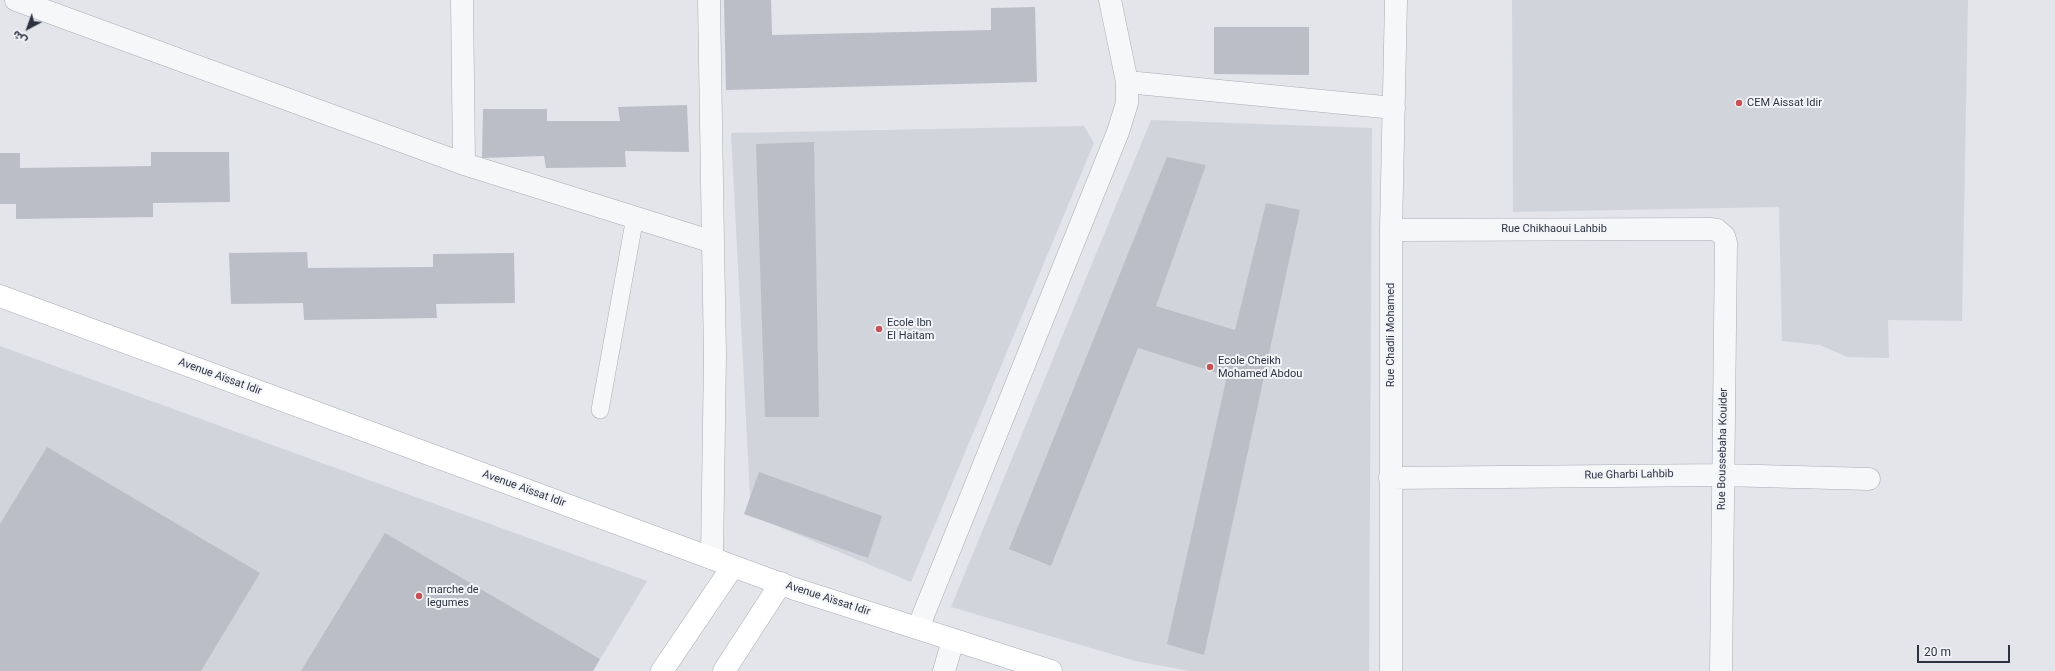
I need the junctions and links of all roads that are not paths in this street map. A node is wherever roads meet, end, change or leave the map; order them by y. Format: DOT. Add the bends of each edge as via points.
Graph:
graph roads {
  1 [pos="16,0"];
  2 [pos="462,0"];
  3 [pos="709,0"];
  4 [pos="1110,0"];
  5 [pos="1396,0"];
  6 [pos="1127,82"];
  7 [pos="1394,108"];
  8 [pos="464,164"];
  9 [pos="635,217"];
  10 [pos="1392,230"];
  11 [pos="1717,230"];
  12 [pos="713,242"];
  13 [pos="0,296"];
  14 [pos="600,410"];
  15 [pos="1723,474"];
  16 [pos="1390,478"];
  17 [pos="1869,479"];
  18 [pos="712,558"];
  19 [pos="732,566"];
  20 [pos="780,583"];
  21 [pos="918,628"];
  22 [pos="954,640"];
  23 [pos="662,671"];
  24 [pos="724,671"];
  25 [pos="944,671"];
  26 [pos="1051,671"];
  27 [pos="1391,671"];
  28 [pos="1721,671"];
  1 -- 8 [label="street"];
  2 -- 8 [label="street"];
  3 -- 12 [label="street"];
  4 -- 6 [label="street"];
  5 -- 7 [label="street, Rue Chadli Mohamed"];
  6 -- 7 [label="street"];
  6 -- 21 [label="street" via="1126,103 1118,132"];
  7 -- 10 [label="street, Rue Chadli Mohamed"];
  8 -- 9 [label="street"];
  9 -- 12 [label="street"];
  9 -- 14 [label="lane"];
  10 -- 11 [label="street, Rue Chikhaoui Lahbib"];
  10 -- 16 [label="street, Rue Chadli Mohamed"];
  11 -- 15 [label="street, Rue Boussebaha Kouider" via="1724,236 1726,243"];
  12 -- 18 [label="street" via="715,355"];
  13 -- 18 [label="main road, Avenue Aïssat Idir"];
  15 -- 16 [label="street, Rue Gharbi Lahbib"];
  15 -- 17 [label="street, Rue Gharbi Lahbib"];
  15 -- 28 [label="street, Rue Boussebaha Kouider"];
  16 -- 27 [label="street, Rue Chadli Mohamed"];
  18 -- 19 [label="main road, Avenue Aïssat Idir"];
  19 -- 20 [label="main road, Avenue Aïssat Idir"];
  19 -- 23 [label="main road"];
  20 -- 21 [label="main road, Avenue Aïssat Idir"];
  20 -- 24 [label="main road"];
  21 -- 22 [label="main road, Avenue Aïssat Idir"];
  22 -- 25 [label="street"];
  22 -- 26 [label="main road, Avenue Aïssat Idir"];
}
